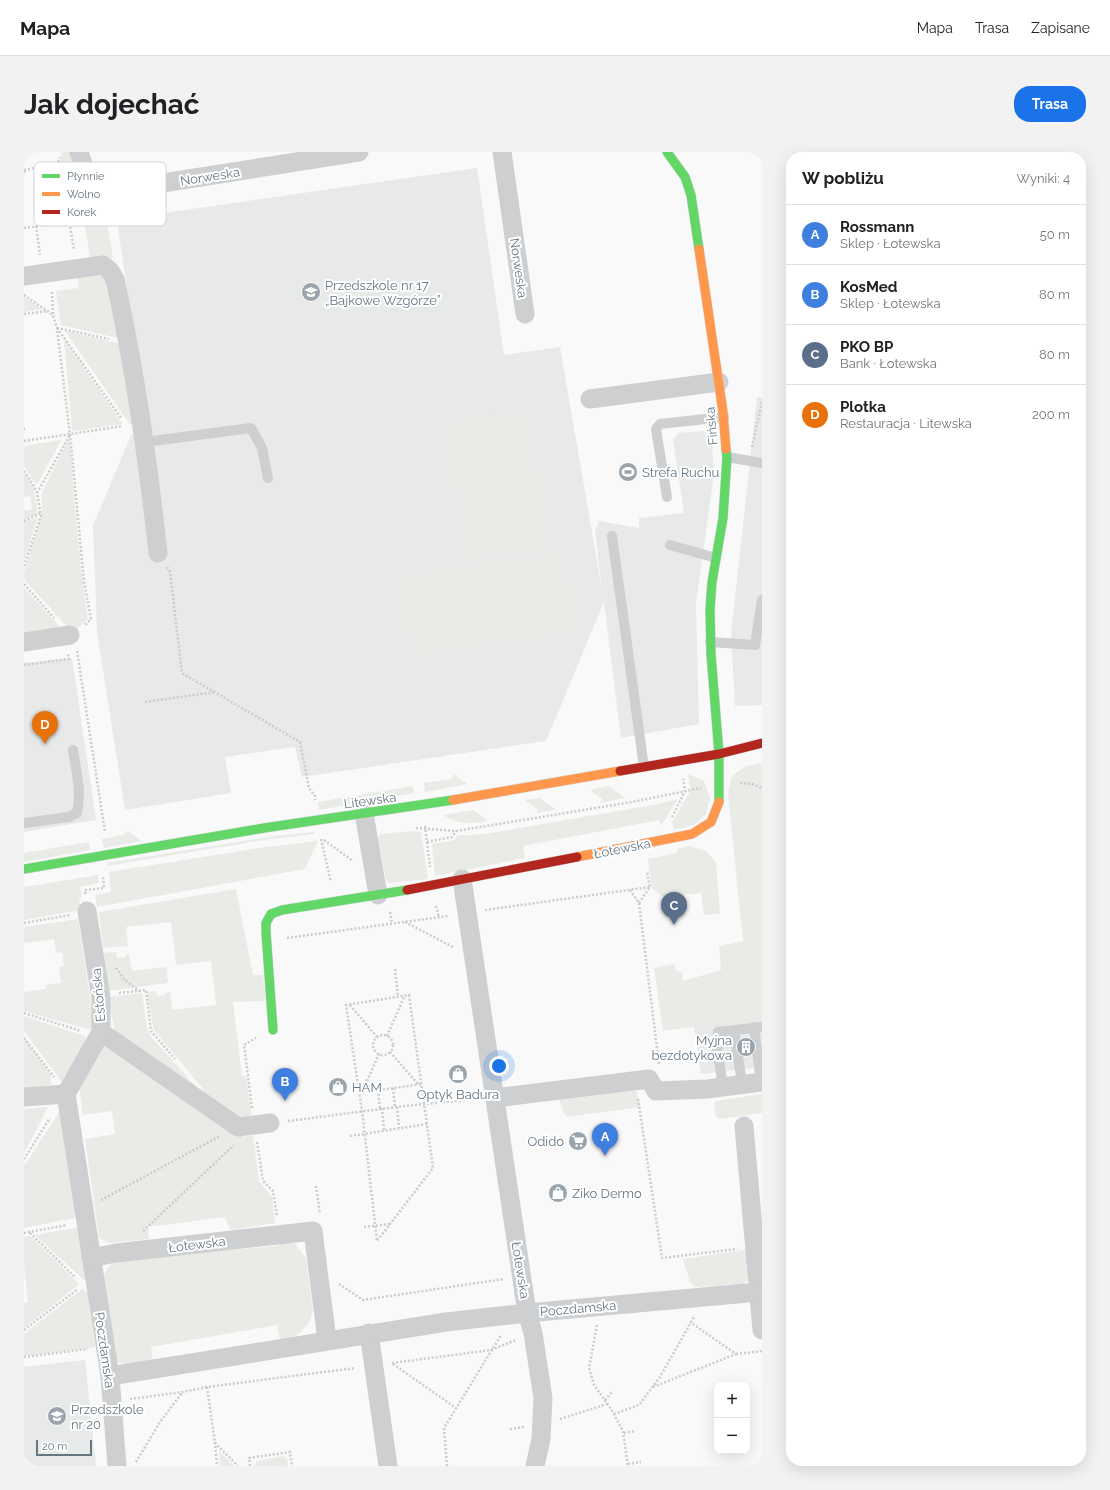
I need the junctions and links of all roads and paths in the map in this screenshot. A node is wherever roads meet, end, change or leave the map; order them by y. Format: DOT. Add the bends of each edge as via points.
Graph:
graph roads {
  1 [pos="62,152"];
  2 [pos="79,152"];
  3 [pos="356,152"];
  4 [pos="359,152"];
  5 [pos="502,152"];
  6 [pos="667,152"];
  7 [pos="58,162"];
  8 [pos="83,162"];
  9 [pos="34,168"];
  10 [pos="24,170"];
  11 [pos="25,176"];
  12 [pos="166,182"];
  13 [pos="36,226"];
  14 [pos="70,226"];
  15 [pos="24,228"];
  16 [pos="76,269"];
  17 [pos="33,275"];
  18 [pos="52,292"];
  19 [pos="24,294"];
  20 [pos="47,311"];
  21 [pos="24,314"];
  22 [pos="525,314"];
  23 [pos="53,315"];
  24 [pos="57,328"];
  25 [pos="129,344"];
  26 [pos="719,382"];
  27 [pos="590,399"];
  28 [pos="724,417"];
  29 [pos="126,425"];
  30 [pos="70,435"];
  31 [pos="144,438"];
  32 [pos="24,441"];
  33 [pos="727,457"];
  34 [pos="762,463"];
  35 [pos="24,471"];
  36 [pos="268,478"];
  37 [pos="37,493"];
  38 [pos="667,497"];
  39 [pos="41,513"];
  40 [pos="24,521"];
  41 [pos="612,536"];
  42 [pos="670,545"];
  43 [pos="158,553"];
  44 [pos="716,558"];
  45 [pos="24,566"];
  46 [pos="24,584"];
  47 [pos="762,600"];
  48 [pos="70,636"];
  49 [pos="24,642"];
  50 [pos="710,642"];
  51 [pos="215,692"];
  52 [pos="144,702"];
  53 [pos="762,743"];
  54 [pos="72,750"];
  55 [pos="762,753"];
  56 [pos="719,754"];
  57 [pos="644,767"];
  58 [pos="683,777"];
  59 [pos="738,783"];
  60 [pos="706,787"];
  61 [pos="762,788"];
  62 [pos="685,791"];
  63 [pos="315,796"];
  64 [pos="364,813"];
  65 [pos="671,819"];
  66 [pos="424,820"];
  67 [pos="24,823"];
  68 [pos="105,832"];
  69 [pos="427,842"];
  70 [pos="359,865"];
  71 [pos="24,869"];
  72 [pos="430,870"];
  73 [pos="647,872"];
  74 [pos="462,879"];
  75 [pos="650,887"];
  76 [pos="630,890"];
  77 [pos="378,895"];
  78 [pos="335,902"];
  79 [pos="639,903"];
  80 [pos="87,911"];
  81 [pos="481,911"];
  82 [pos="451,916"];
  83 [pos="403,921"];
  84 [pos="24,923"];
  85 [pos="280,939"];
  86 [pos="458,950"];
  87 [pos="112,963"];
  88 [pos="395,969"];
  89 [pos="138,990"];
  90 [pos="116,994"];
  91 [pos="404,996"];
  92 [pos="398,997"];
  93 [pos="350,1004"];
  94 [pos="24,1013"];
  95 [pos="758,1027"];
  96 [pos="272,1030"];
  97 [pos="734,1030"];
  98 [pos="100,1034"];
  99 [pos="388,1036"];
  100 [pos="377,1037"];
  101 [pos="24,1038"];
  102 [pos="390,1052"];
  103 [pos="379,1054"];
  104 [pos="176,1060"];
  105 [pos="635,1080"];
  106 [pos="762,1082"];
  107 [pos="420,1084"];
  108 [pos="742,1084"];
  109 [pos="62,1087"];
  110 [pos="723,1087"];
  111 [pos="393,1088"];
  112 [pos="378,1090"];
  113 [pos="662,1090"];
  114 [pos="360,1093"];
  115 [pos="24,1097"];
  116 [pos="495,1098"];
  117 [pos="424,1103"];
  118 [pos="396,1107"];
  119 [pos="381,1109"];
  120 [pos="362,1111"];
  121 [pos="51,1116"];
  122 [pos="427,1124"];
  123 [pos="254,1125"];
  124 [pos="744,1126"];
  125 [pos="399,1128"];
  126 [pos="384,1130"];
  127 [pos="364,1133"];
  128 [pos="350,1136"];
  129 [pos="24,1160"];
  130 [pos="84,1209"];
  131 [pos="391,1224"];
  132 [pos="71,1225"];
  133 [pos="376,1226"];
  134 [pos="364,1227"];
  135 [pos="30,1232"];
  136 [pos="24,1233"];
  137 [pos="740,1248"];
  138 [pos="116,1253"];
  139 [pos="91,1258"];
  140 [pos="317,1267"];
  141 [pos="510,1278"];
  142 [pos="78,1280"];
  143 [pos="759,1281"];
  144 [pos="83,1285"];
  145 [pos="521,1314"];
  146 [pos="701,1316"];
  147 [pos="688,1317"];
  148 [pos="694,1317"];
  149 [pos="690,1322"];
  150 [pos="597,1325"];
  151 [pos="604,1325"];
  152 [pos="590,1326"];
  153 [pos="24,1330"];
  154 [pos="762,1330"];
  155 [pos="369,1333"];
  156 [pos="533,1333"];
  157 [pos="326,1340"];
  158 [pos="104,1347"];
  159 [pos="491,1350"];
  160 [pos="762,1351"];
  161 [pos="736,1354"];
  162 [pos="24,1357"];
  163 [pos="393,1363"];
  164 [pos="374,1366"];
  165 [pos="110,1376"];
  166 [pos="653,1386"];
  167 [pos="207,1387"];
  168 [pos="182,1392"];
  169 [pos="612,1392"];
  170 [pos="605,1400"];
  171 [pos="112,1401"];
  172 [pos="607,1404"];
  173 [pos="456,1408"];
  174 [pos="614,1414"];
  175 [pos="541,1431"];
  176 [pos="636,1431"];
  177 [pos="624,1433"];
  178 [pos="215,1440"];
  179 [pos="642,1462"];
  180 [pos="628,1465"];
  181 [pos="117,1466"];
  182 [pos="134,1466"];
  183 [pos="217,1466"];
  184 [pos="238,1466"];
  185 [pos="250,1466"];
  186 [pos="292,1466"];
  187 [pos="388,1466"];
  188 [pos="447,1466"];
  189 [pos="535,1466"];
  1 -- 7 [label="path"];
  2 -- 8 [label="street, Norweska"];
  3 -- 4 [label="street, Norweska"];
  3 -- 12 [label="street, Norweska"];
  5 -- 22 [label="street, Norweska"];
  6 -- 26 [label="street, Fińska" via="684,177 691,195"];
  9 -- 10 [label="path"];
  10 -- 11 [label="path"];
  13 -- 15 [label="path"];
  13 -- 17 [label="path"];
  14 -- 16 [label="path"];
  16 -- 17 [label="street"];
  16 -- 25 [label="street" via="103,266 110,271"];
  18 -- 23 [label="path"];
  19 -- 20 [label="path"];
  20 -- 21 [label="path"];
  20 -- 23 [label="path"];
  23 -- 24 [label="path"];
  24 -- 25 [label="path"];
  24 -- 29 [label="path"];
  24 -- 30 [label="path"];
  25 -- 31 [label="street"];
  26 -- 27 [label="street"];
  26 -- 28 [label="street, Fińska"];
  28 -- 33 [label="street, Fińska"];
  28 -- 38 [label="lane" via="660,424 656,429"];
  29 -- 30 [label="path"];
  29 -- 31 [label="path"];
  30 -- 32 [label="path"];
  30 -- 37 [label="path"];
  30 -- 48 [label="path" via="84,580 91,620"];
  31 -- 36 [label="lane" via="251,428 262,448"];
  31 -- 43 [label="street"];
  33 -- 34 [label="lane"];
  33 -- 44 [label="street, Fińska" via="723,518"];
  35 -- 37 [label="path"];
  37 -- 39 [label="path"];
  39 -- 40 [label="path"];
  39 -- 45 [label="path"];
  41 -- 57 [label="lane"];
  42 -- 44 [label="lane"];
  43 -- 51 [label="path" via="170,572 182,673"];
  44 -- 50 [label="street, Fińska" via="710,608"];
  46 -- 48 [label="path"];
  47 -- 50 [label="lane" via="755,645"];
  48 -- 49 [label="street"];
  48 -- 68 [label="path" via="76,644"];
  50 -- 56 [label="street, Fińska"];
  51 -- 52 [label="path"];
  51 -- 63 [label="path" via="300,742 309,788"];
  53 -- 56 [label="street, Litewska"];
  54 -- 67 [label="lane" via="79,792 77,813 69,817"];
  55 -- 56 [label="street, Litewska"];
  56 -- 57 [label="street, Litewska"];
  56 -- 74 [label="street, Łotewska" via="720,801 711,822 692,834"];
  57 -- 64 [label="street, Litewska" via="421,806"];
  58 -- 62 [label="path"];
  59 -- 61 [label="path"];
  60 -- 62 [label="path"];
  62 -- 65 [label="path"];
  62 -- 69 [label="path" via="456,831 452,838"];
  64 -- 71 [label="street, Litewska"];
  64 -- 77 [label="street"];
  66 -- 69 [label="path"];
  69 -- 72 [label="path"];
  70 -- 78 [label="path" via="320,836"];
  73 -- 75 [label="path"];
  74 -- 77 [label="street, Łotewska"];
  74 -- 116 [label="street, Łotewska"];
  75 -- 76 [label="path"];
  75 -- 79 [label="path"];
  76 -- 79 [label="path"];
  76 -- 81 [label="path"];
  77 -- 78 [label="street, Łotewska"];
  78 -- 96 [label="street, Łotewska" via="282,910 271,914 266,923"];
  79 -- 113 [label="path"];
  80 -- 84 [label="path"];
  80 -- 98 [label="street, Estońska" via="101,998"];
  82 -- 83 [label="path"];
  83 -- 85 [label="path"];
  83 -- 86 [label="path"];
  87 -- 89 [label="path" via="124,979"];
  88 -- 92 [label="path"];
  89 -- 90 [label="path"];
  89 -- 104 [label="path" via="146,990 151,1031"];
  91 -- 92 [label="path"];
  91 -- 99 [label="path"];
  91 -- 107 [label="path" via="409,996"];
  92 -- 93 [label="path"];
  93 -- 100 [label="path"];
  93 -- 114 [label="path" via="346,1005"];
  94 -- 98 [label="path"];
  95 -- 97 [label="lane"];
  95 -- 106 [label="lane"];
  97 -- 108 [label="lane"];
  97 -- 110 [label="lane" via="718,1032"];
  98 -- 109 [label="street, Estońska"];
  98 -- 123 [label="street"];
  99 -- 100 [label="path" via="382,1034"];
  99 -- 102 [label="path" via="393,1041"];
  100 -- 103 [label="path" via="373,1044 374,1050"];
  101 -- 109 [label="path"];
  102 -- 103 [label="path"];
  102 -- 107 [label="path"];
  103 -- 114 [label="path"];
  105 -- 113 [label="street" via="649,1079 656,1091"];
  105 -- 116 [label="street"];
  105 -- 137 [label="path" via="662,1258"];
  106 -- 108 [label="street"];
  107 -- 111 [label="path"];
  107 -- 117 [label="path"];
  108 -- 110 [label="street"];
  109 -- 115 [label="street"];
  109 -- 130 [label="street"];
  110 -- 113 [label="street"];
  111 -- 112 [label="path"];
  111 -- 118 [label="path"];
  112 -- 114 [label="path"];
  112 -- 119 [label="path"];
  114 -- 120 [label="path"];
  116 -- 117 [label="path"];
  116 -- 145 [label="street, Łotewska"];
  117 -- 118 [label="path"];
  117 -- 122 [label="path"];
  118 -- 119 [label="path"];
  118 -- 125 [label="path"];
  119 -- 120 [label="path"];
  119 -- 126 [label="path"];
  120 -- 123 [label="path"];
  120 -- 127 [label="path"];
  121 -- 129 [label="path"];
  122 -- 125 [label="path"];
  122 -- 131 [label="path" via="433,1168"];
  123 -- 130 [label="path"];
  123 -- 138 [label="path" via="173,1203"];
  124 -- 143 [label="street"];
  125 -- 126 [label="path"];
  126 -- 127 [label="path"];
  127 -- 128 [label="path"];
  127 -- 133 [label="path"];
  130 -- 139 [label="street"];
  131 -- 133 [label="path"];
  131 -- 133 [label="path" via="377,1241"];
  132 -- 135 [label="path"];
  133 -- 134 [label="path"];
  135 -- 136 [label="path"];
  135 -- 142 [label="path"];
  138 -- 139 [label="street, Łotewska"];
  138 -- 140 [label="street, Łotewska" via="313,1231"];
  139 -- 158 [label="street, Poczdamska"];
  140 -- 141 [label="path" via="363,1300"];
  140 -- 157 [label="street, Łotewska"];
  143 -- 145 [label="street, Poczdamska"];
  143 -- 154 [label="street"];
  144 -- 153 [label="path"];
  145 -- 155 [label="street, Łotewska"];
  145 -- 156 [label="street, Poczdamska"];
  145 -- 159 [label="path"];
  146 -- 148 [label="path"];
  147 -- 148 [label="path"];
  148 -- 149 [label="path"];
  149 -- 161 [label="path"];
  149 -- 166 [label="path"];
  150 -- 151 [label="path"];
  150 -- 152 [label="path"];
  150 -- 170 [label="path" via="589,1368 594,1385"];
  155 -- 157 [label="street, Łotewska"];
  155 -- 164 [label="street"];
  156 -- 159 [label="path"];
  156 -- 175 [label="street, Poczdamska" via="543,1398"];
  157 -- 165 [label="street, Łotewska"];
  158 -- 162 [label="path"];
  158 -- 165 [label="street, Poczdamska"];
  159 -- 163 [label="path"];
  159 -- 173 [label="path"];
  160 -- 161 [label="path"];
  161 -- 166 [label="path"];
  163 -- 164 [label="path"];
  163 -- 173 [label="path"];
  164 -- 167 [label="path"];
  164 -- 187 [label="street"];
  165 -- 171 [label="street, Poczdamska"];
  166 -- 174 [label="path" via="639,1405"];
  167 -- 168 [label="path"];
  167 -- 178 [label="path"];
  168 -- 171 [label="path"];
  168 -- 182 [label="path" via="160,1422"];
  169 -- 170 [label="path"];
  170 -- 172 [label="path"];
  171 -- 181 [label="street, Poczdamska"];
  172 -- 174 [label="path"];
  172 -- 175 [label="path"];
  173 -- 188 [label="path" via="444,1428"];
  174 -- 177 [label="path"];
  175 -- 189 [label="street, Poczdamska"];
  176 -- 177 [label="path"];
  177 -- 180 [label="path"];
  178 -- 183 [label="path"];
  178 -- 184 [label="path"];
  179 -- 180 [label="path"];
  185 -- 186 [label="path" via="249,1458 290,1452"];
}
